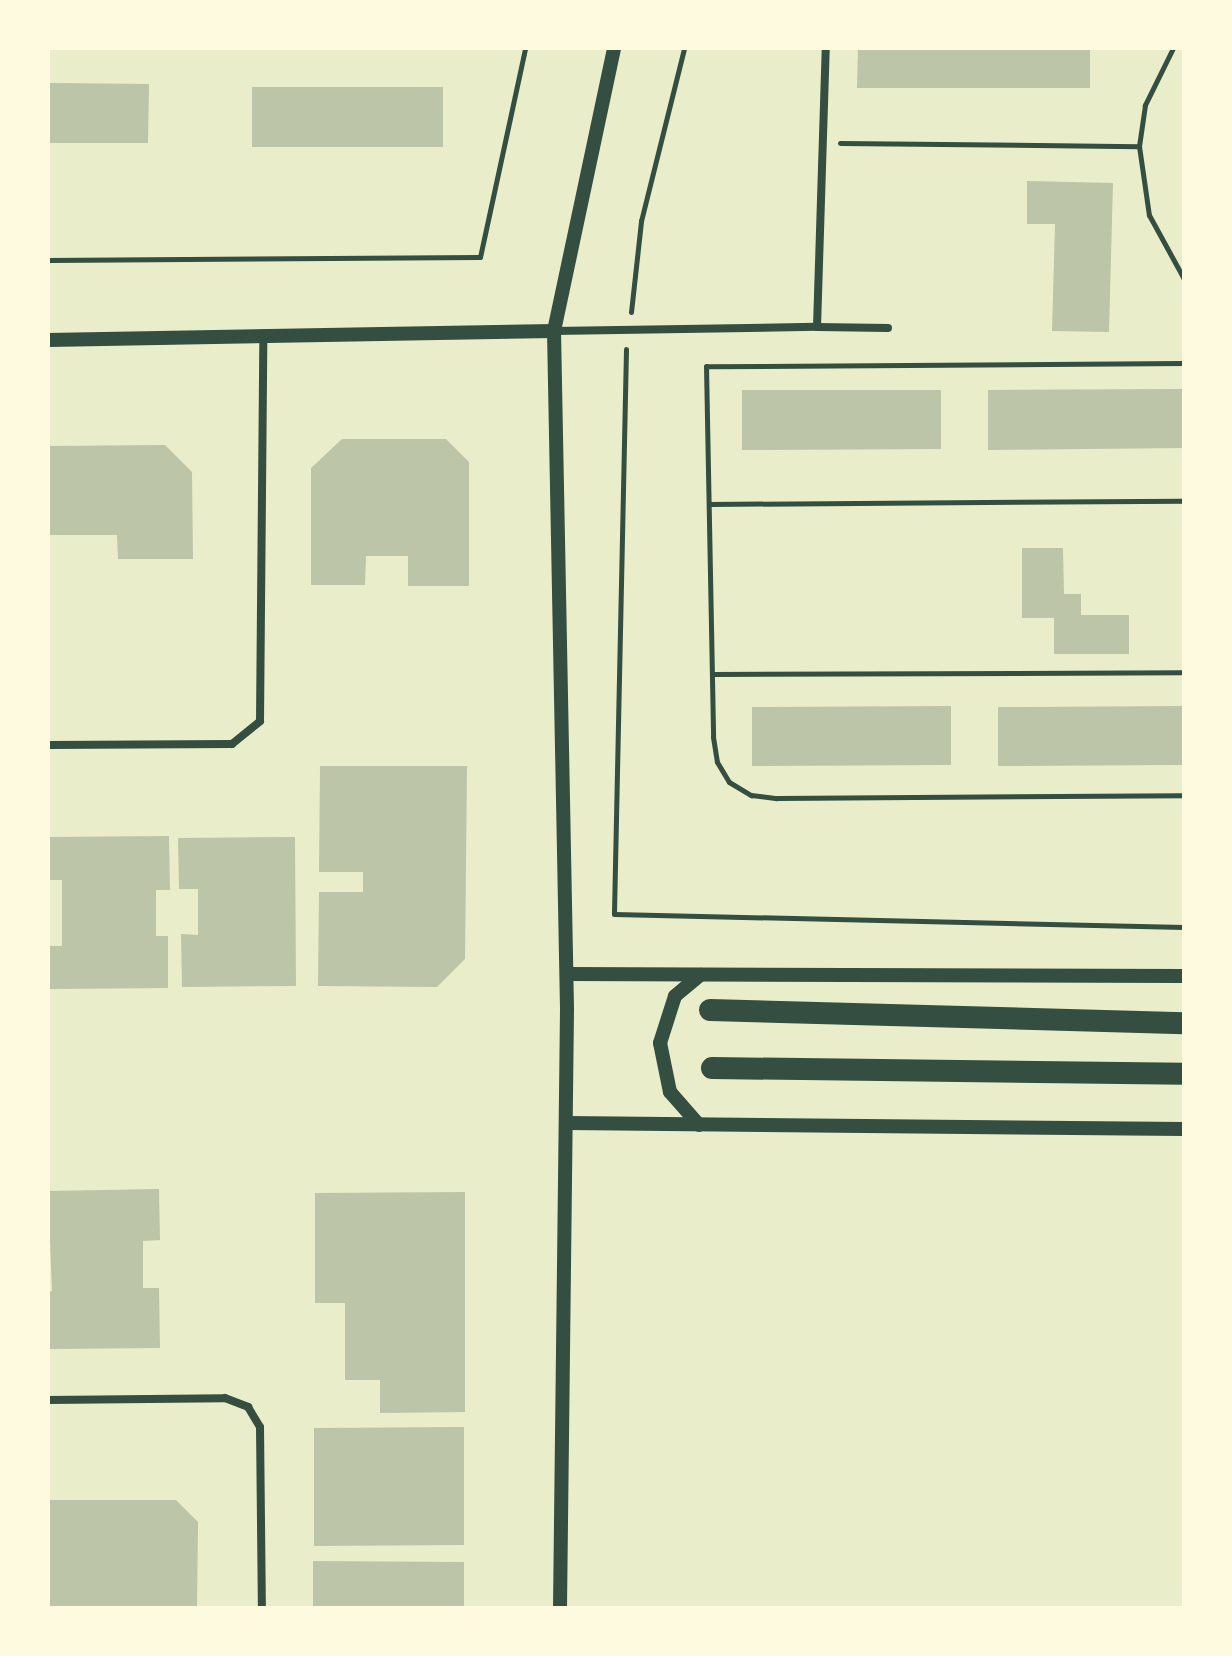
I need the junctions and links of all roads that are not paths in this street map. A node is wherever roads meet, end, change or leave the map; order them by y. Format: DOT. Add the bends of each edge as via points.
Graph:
graph roads {
  1 [pos="614,48"];
  2 [pos="826,48"];
  3 [pos="817,327"];
  4 [pos="888,328"];
  5 [pos="554,331"];
  6 [pos="48,340"];
  7 [pos="263,340"];
  8 [pos="48,745"];
  9 [pos="704,973"];
  10 [pos="567,974"];
  11 [pos="1184,976"];
  12 [pos="710,1010"];
  13 [pos="1184,1023"];
  14 [pos="712,1068"];
  15 [pos="1184,1074"];
  16 [pos="567,1123"];
  17 [pos="699,1125"];
  18 [pos="1184,1129"];
  19 [pos="48,1400"];
  20 [pos="262,1608"];
  21 [pos="560,1608"];
  1 -- 5 [label="street"];
  2 -- 3 [label="street"];
  3 -- 4 [label="street"];
  3 -- 5 [label="street"];
  5 -- 7 [label="street"];
  5 -- 10 [label="street"];
  6 -- 7 [label="street"];
  7 -- 8 [label="street" via="260,721 232,744"];
  9 -- 10 [label="street"];
  9 -- 11 [label="street"];
  9 -- 17 [label="street" via="675,996 660,1043 670,1092"];
  10 -- 16 [label="street"];
  12 -- 13 [label="highway"];
  14 -- 15 [label="highway"];
  16 -- 17 [label="street"];
  16 -- 21 [label="street"];
  17 -- 18 [label="street"];
  19 -- 20 [label="street" via="225,1398 248,1407 260,1427"];
}
